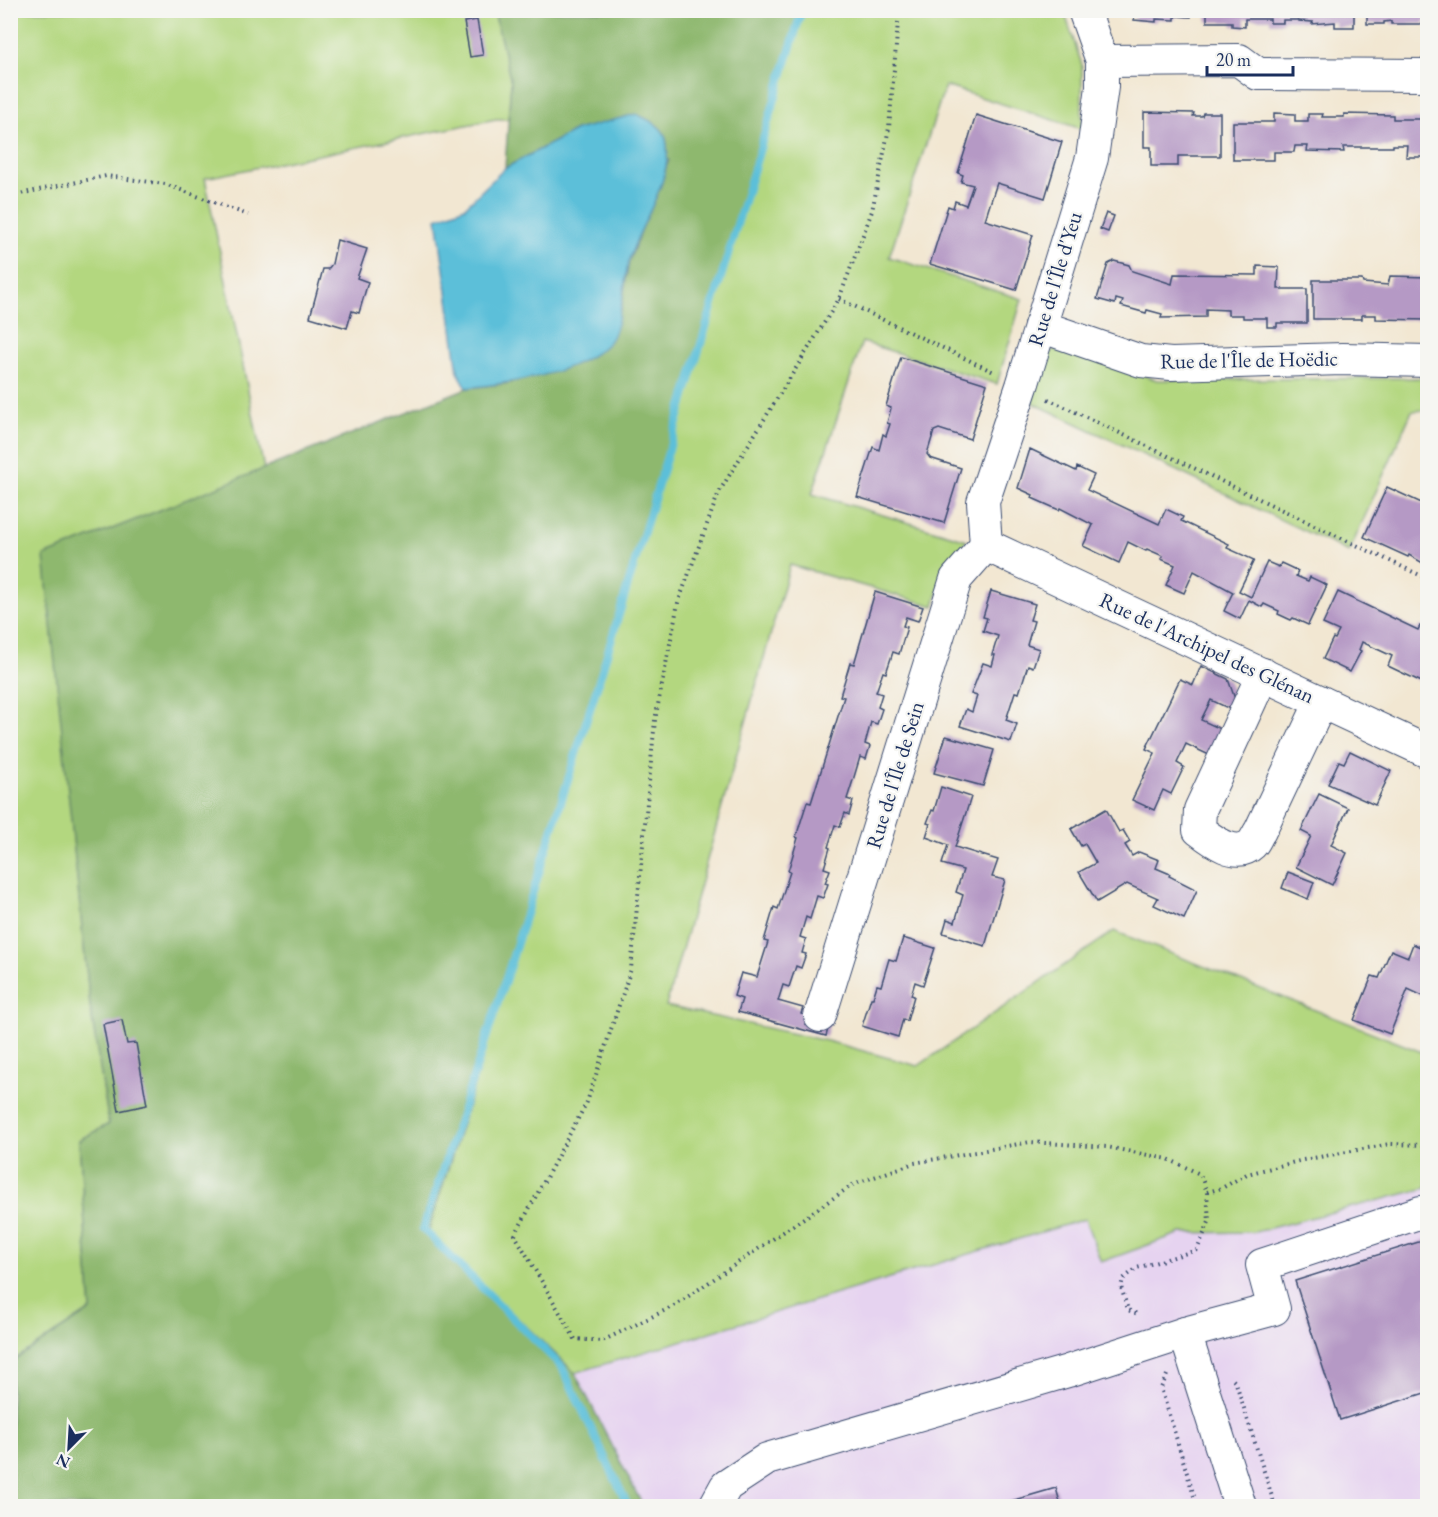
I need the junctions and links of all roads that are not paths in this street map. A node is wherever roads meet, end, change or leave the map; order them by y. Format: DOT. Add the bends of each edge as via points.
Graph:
graph roads {
  1 [pos="1084,10"];
  2 [pos="1102,61"];
  3 [pos="1428,75"];
  4 [pos="1040,327"];
  5 [pos="1428,361"];
  6 [pos="986,545"];
  7 [pos="1263,674"];
  8 [pos="1321,702"];
  9 [pos="1428,752"];
  10 [pos="820,1016"];
  11 [pos="1428,1213"];
  12 [pos="1185,1333"];
  13 [pos="715,1506"];
  14 [pos="1240,1506"];
  1 -- 2 [label="street, Rue de l'Île d'Yeu"];
  2 -- 3 [label="street" via="1239,60 1258,74"];
  2 -- 4 [label="street, Rue de l'Île d'Yeu" via="1092,158"];
  4 -- 5 [label="street, Rue de l'Île de Hoëdic" via="1141,361 1161,363"];
  4 -- 6 [label="street, Rue de l'Île d'Yeu" via="983,502"];
  6 -- 7 [label="street, Rue de l'Archipel des Glénan"];
  6 -- 10 [label="street, Rue de l'Île de Sein" via="956,579"];
  7 -- 8 [label="street, Rue de l'Archipel des Glénan"];
  7 -- 8 [label="street" via="1200,810 1199,830 1217,844 1238,850 1251,845"];
  8 -- 9 [label="street, Rue de l'Archipel des Glénan"];
  11 -- 12 [label="street" via="1421,1212 1262,1265 1274,1309"];
  12 -- 13 [label="street" via="767,1459 726,1486"];
  12 -- 14 [label="street"];
}
